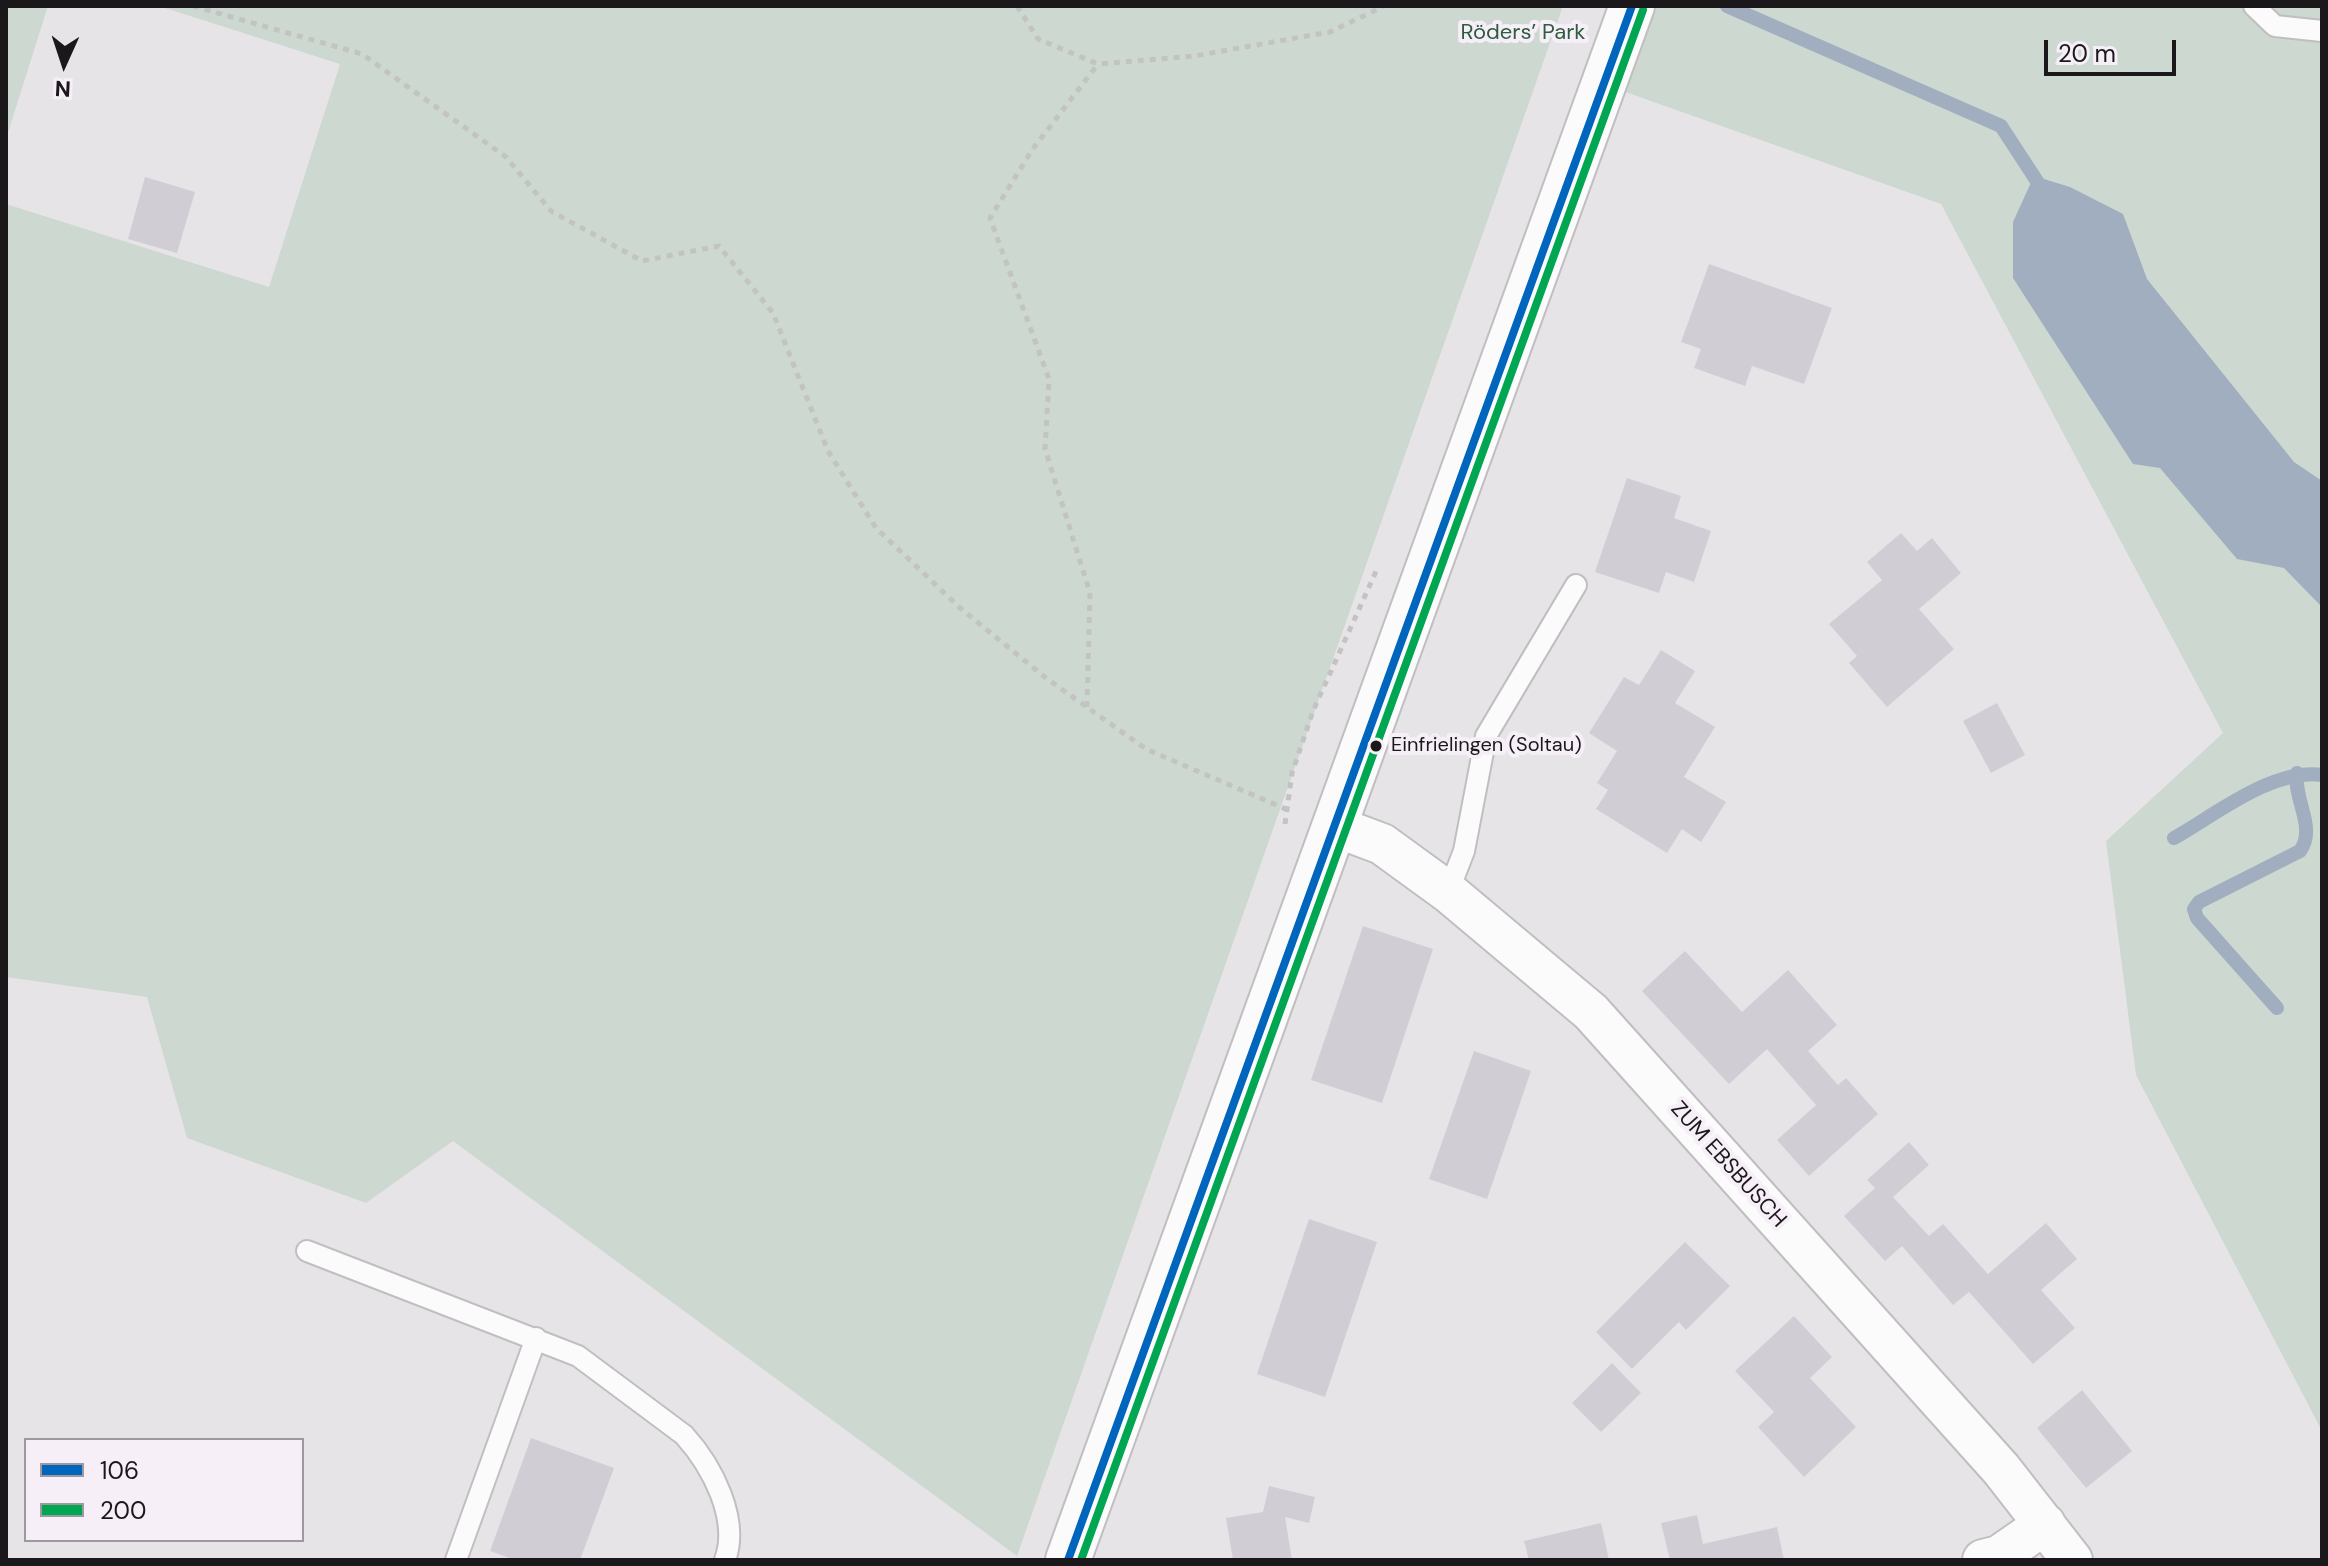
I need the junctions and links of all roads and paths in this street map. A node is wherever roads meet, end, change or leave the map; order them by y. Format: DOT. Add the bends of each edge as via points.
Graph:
graph roads {
  1 [pos="193,6"];
  2 [pos="1017,6"];
  3 [pos="1384,6"];
  4 [pos="1632,6"];
  5 [pos="2254,6"];
  6 [pos="2322,31"];
  7 [pos="1098,64"];
  8 [pos="1576,585"];
  9 [pos="1087,708"];
  10 [pos="1288,809"];
  11 [pos="1334,826"];
  12 [pos="1448,892"];
  13 [pos="307,1251"];
  14 [pos="536,1338"];
  15 [pos="2045,1524"];
  16 [pos="456,1560"];
  17 [pos="725,1560"];
  18 [pos="1068,1560"];
  19 [pos="1983,1560"];
  20 [pos="2072,1560"];
  1 -- 9 [label="path" via="362,54 506,157 551,211 642,261 719,246 773,313 828,451 876,528 959,607"];
  2 -- 7 [label="path" via="1038,39"];
  3 -- 7 [label="path" via="1330,32 1194,56"];
  4 -- 11 [label="main road"];
  5 -- 6 [label="lane" via="2275,26"];
  7 -- 9 [label="path" via="1032,150 990,218 1049,379 1045,449 1090,593"];
  8 -- 12 [label="lane" via="1486,736 1464,851"];
  9 -- 10 [label="path" via="1146,749"];
  11 -- 12 [label="street, ZUM EBSBUSCH" via="1382,844"];
  11 -- 18 [label="main road"];
  12 -- 15 [label="street, ZUM EBSBUSCH" via="1591,1012"];
  13 -- 14 [label="lane"];
  14 -- 16 [label="lane"];
  14 -- 17 [label="lane" via="578,1356 699,1451 732,1531"];
  15 -- 19 [label="street" via="1999,1556"];
  15 -- 20 [label="street, ZUM EBSBUSCH"];
}
